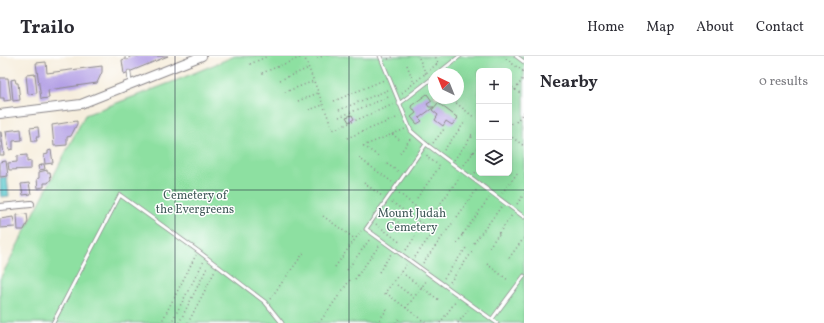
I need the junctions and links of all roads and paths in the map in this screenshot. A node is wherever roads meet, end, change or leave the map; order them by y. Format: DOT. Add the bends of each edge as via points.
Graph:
graph roads {
  1 [pos="202,56"];
  2 [pos="268,56"];
  3 [pos="304,56"];
  4 [pos="323,56"];
  5 [pos="380,56"];
  6 [pos="395,56"];
  7 [pos="435,56"];
  8 [pos="460,56"];
  9 [pos="516,56"];
  10 [pos="317,58"];
  11 [pos="419,58"];
  12 [pos="506,59"];
  13 [pos="382,61"];
  14 [pos="524,62"];
  15 [pos="250,64"];
  16 [pos="407,65"];
  17 [pos="309,68"];
  18 [pos="445,68"];
  19 [pos="129,72"];
  20 [pos="524,72"];
  21 [pos="262,73"];
  22 [pos="426,74"];
  23 [pos="524,77"];
  24 [pos="280,80"];
  25 [pos="386,80"];
  26 [pos="314,81"];
  27 [pos="428,82"];
  28 [pos="414,83"];
  29 [pos="130,85"];
  30 [pos="512,88"];
  31 [pos="390,90"];
  32 [pos="515,90"];
  33 [pos="285,92"];
  34 [pos="318,93"];
  35 [pos="520,94"];
  36 [pos="392,95"];
  37 [pos="399,95"];
  38 [pos="298,101"];
  39 [pos="334,101"];
  40 [pos="398,104"];
  41 [pos="458,104"];
  42 [pos="323,105"];
  43 [pos="309,110"];
  44 [pos="339,110"];
  45 [pos="524,112"];
  46 [pos="0,114"];
  47 [pos="401,116"];
  48 [pos="339,117"];
  49 [pos="475,118"];
  50 [pos="465,122"];
  51 [pos="516,122"];
  52 [pos="406,128"];
  53 [pos="444,129"];
  54 [pos="414,133"];
  55 [pos="392,134"];
  56 [pos="471,137"];
  57 [pos="512,137"];
  58 [pos="347,138"];
  59 [pos="400,140"];
  60 [pos="425,146"];
  61 [pos="524,146"];
  62 [pos="430,147"];
  63 [pos="476,149"];
  64 [pos="400,153"];
  65 [pos="440,155"];
  66 [pos="378,156"];
  67 [pos="359,158"];
  68 [pos="452,163"];
  69 [pos="387,164"];
  70 [pos="462,171"];
  71 [pos="518,171"];
  72 [pos="404,176"];
  73 [pos="364,183"];
  74 [pos="397,185"];
  75 [pos="480,185"];
  76 [pos="394,189"];
  77 [pos="492,193"];
  78 [pos="524,194"];
  79 [pos="417,198"];
  80 [pos="499,198"];
  81 [pos="387,199"];
  82 [pos="504,202"];
  83 [pos="31,204"];
  84 [pos="0,207"];
  85 [pos="380,208"];
  86 [pos="421,210"];
  87 [pos="514,210"];
  88 [pos="323,216"];
  89 [pos="457,217"];
  90 [pos="524,217"];
  91 [pos="429,219"];
  92 [pos="454,220"];
  93 [pos="372,221"];
  94 [pos="364,228"];
  95 [pos="407,229"];
  96 [pos="429,229"];
  97 [pos="434,230"];
  98 [pos="374,234"];
  99 [pos="417,234"];
  100 [pos="524,238"];
  101 [pos="355,239"];
  102 [pos="383,241"];
  103 [pos="401,243"];
  104 [pos="457,243"];
  105 [pos="474,243"];
  106 [pos="466,248"];
  107 [pos="488,248"];
  108 [pos="395,249"];
  109 [pos="306,250"];
  110 [pos="198,251"];
  111 [pos="473,251"];
  112 [pos="402,255"];
  113 [pos="206,257"];
  114 [pos="509,258"];
  115 [pos="211,261"];
  116 [pos="410,261"];
  117 [pos="487,264"];
  118 [pos="217,265"];
  119 [pos="335,267"];
  120 [pos="420,268"];
  121 [pos="347,270"];
  122 [pos="379,272"];
  123 [pos="430,275"];
  124 [pos="405,276"];
  125 [pos="524,276"];
  126 [pos="355,279"];
  127 [pos="350,280"];
  128 [pos="508,280"];
  129 [pos="440,282"];
  130 [pos="397,285"];
  131 [pos="446,286"];
  132 [pos="421,287"];
  133 [pos="460,296"];
  134 [pos="414,298"];
  135 [pos="439,300"];
  136 [pos="267,304"];
  137 [pos="472,305"];
  138 [pos="388,308"];
  139 [pos="406,308"];
  140 [pos="400,317"];
  141 [pos="492,319"];
  142 [pos="53,323"];
  143 [pos="161,323"];
  144 [pos="171,323"];
  145 [pos="179,323"];
  146 [pos="188,323"];
  147 [pos="282,323"];
  148 [pos="319,323"];
  149 [pos="377,323"];
  150 [pos="396,323"];
  151 [pos="426,323"];
  152 [pos="440,323"];
  153 [pos="458,323"];
  154 [pos="497,323"];
  1 -- 29 [label="street"];
  2 -- 15 [label="path"];
  3 -- 17 [label="path"];
  3 -- 21 [label="path"];
  4 -- 10 [label="path"];
  5 -- 13 [label="lane"];
  6 -- 13 [label="path"];
  7 -- 22 [label="path" via="438,63"];
  8 -- 18 [label="lane"];
  9 -- 14 [label="lane"];
  11 -- 22 [label="path"];
  12 -- 20 [label="path"];
  13 -- 40 [label="lane"];
  16 -- 28 [label="path"];
  17 -- 24 [label="path"];
  17 -- 26 [label="path"];
  19 -- 29 [label="lane"];
  22 -- 28 [label="path"];
  23 -- 32 [label="path"];
  25 -- 39 [label="path"];
  26 -- 33 [label="path"];
  26 -- 34 [label="path"];
  27 -- 40 [label="lane"];
  28 -- 37 [label="path"];
  29 -- 46 [label="street" via="81,104"];
  30 -- 32 [label="path"];
  31 -- 44 [label="path"];
  32 -- 35 [label="path"];
  34 -- 38 [label="path"];
  34 -- 42 [label="path"];
  36 -- 48 [label="path"];
  40 -- 42 [label="path" via="333,130"];
  40 -- 54 [label="lane"];
  41 -- 49 [label="path"];
  42 -- 43 [label="path"];
  45 -- 51 [label="path"];
  47 -- 58 [label="path"];
  50 -- 65 [label="path"];
  52 -- 55 [label="path"];
  53 -- 62 [label="path"];
  54 -- 60 [label="lane"];
  54 -- 64 [label="path"];
  55 -- 59 [label="path"];
  55 -- 66 [label="path" via="363,146"];
  56 -- 68 [label="path"];
  57 -- 61 [label="path"];
  60 -- 62 [label="lane"];
  60 -- 72 [label="lane"];
  60 -- 79 [label="path" via="428,158 440,166"];
  62 -- 65 [label="lane"];
  63 -- 70 [label="path"];
  65 -- 68 [label="lane"];
  67 -- 74 [label="path"];
  68 -- 70 [label="lane"];
  69 -- 72 [label="path"];
  70 -- 75 [label="lane"];
  70 -- 91 [label="path"];
  71 -- 80 [label="path"];
  72 -- 74 [label="lane"];
  73 -- 81 [label="path"];
  74 -- 76 [label="lane"];
  75 -- 77 [label="lane"];
  75 -- 89 [label="path"];
  76 -- 81 [label="lane"];
  76 -- 86 [label="path"];
  77 -- 80 [label="lane"];
  77 -- 104 [label="path"];
  78 -- 87 [label="path"];
  80 -- 82 [label="lane"];
  81 -- 85 [label="lane"];
  81 -- 96 [label="path"];
  82 -- 87 [label="lane"];
  82 -- 105 [label="path"];
  83 -- 84 [label="street"];
  85 -- 93 [label="lane"];
  85 -- 95 [label="path"];
  87 -- 90 [label="lane"];
  87 -- 107 [label="path"];
  88 -- 101 [label="path"];
  92 -- 120 [label="path"];
  93 -- 98 [label="lane" via="366,229"];
  93 -- 103 [label="path"];
  94 -- 101 [label="path"];
  97 -- 116 [label="path"];
  98 -- 102 [label="lane"];
  98 -- 121 [label="path"];
  99 -- 112 [label="path"];
  100 -- 114 [label="path"];
  101 -- 119 [label="path"];
  102 -- 108 [label="lane"];
  102 -- 126 [label="path"];
  106 -- 129 [label="path"];
  108 -- 112 [label="lane"];
  108 -- 122 [label="path"];
  109 -- 136 [label="path"];
  110 -- 113 [label="lane"];
  110 -- 142 [label="lane" via="120,195"];
  110 -- 143 [label="path"];
  111 -- 131 [label="path"];
  112 -- 116 [label="lane"];
  113 -- 115 [label="lane"];
  113 -- 144 [label="path"];
  115 -- 118 [label="lane"];
  115 -- 145 [label="path"];
  116 -- 120 [label="lane"];
  116 -- 139 [label="path" via="385,294"];
  117 -- 128 [label="path"];
  118 -- 136 [label="lane"];
  118 -- 146 [label="path"];
  120 -- 123 [label="lane"];
  123 -- 129 [label="lane"];
  123 -- 132 [label="path"];
  124 -- 132 [label="path"];
  125 -- 141 [label="lane"];
  127 -- 148 [label="path"];
  129 -- 131 [label="lane"];
  130 -- 134 [label="path"];
  131 -- 133 [label="lane"];
  132 -- 134 [label="path"];
  132 -- 135 [label="path"];
  133 -- 137 [label="lane"];
  133 -- 152 [label="path"];
  134 -- 139 [label="path"];
  136 -- 147 [label="lane"];
  137 -- 141 [label="lane"];
  137 -- 153 [label="path"];
  138 -- 149 [label="path"];
  139 -- 151 [label="path"];
  140 -- 150 [label="path"];
  141 -- 154 [label="lane"];
}
